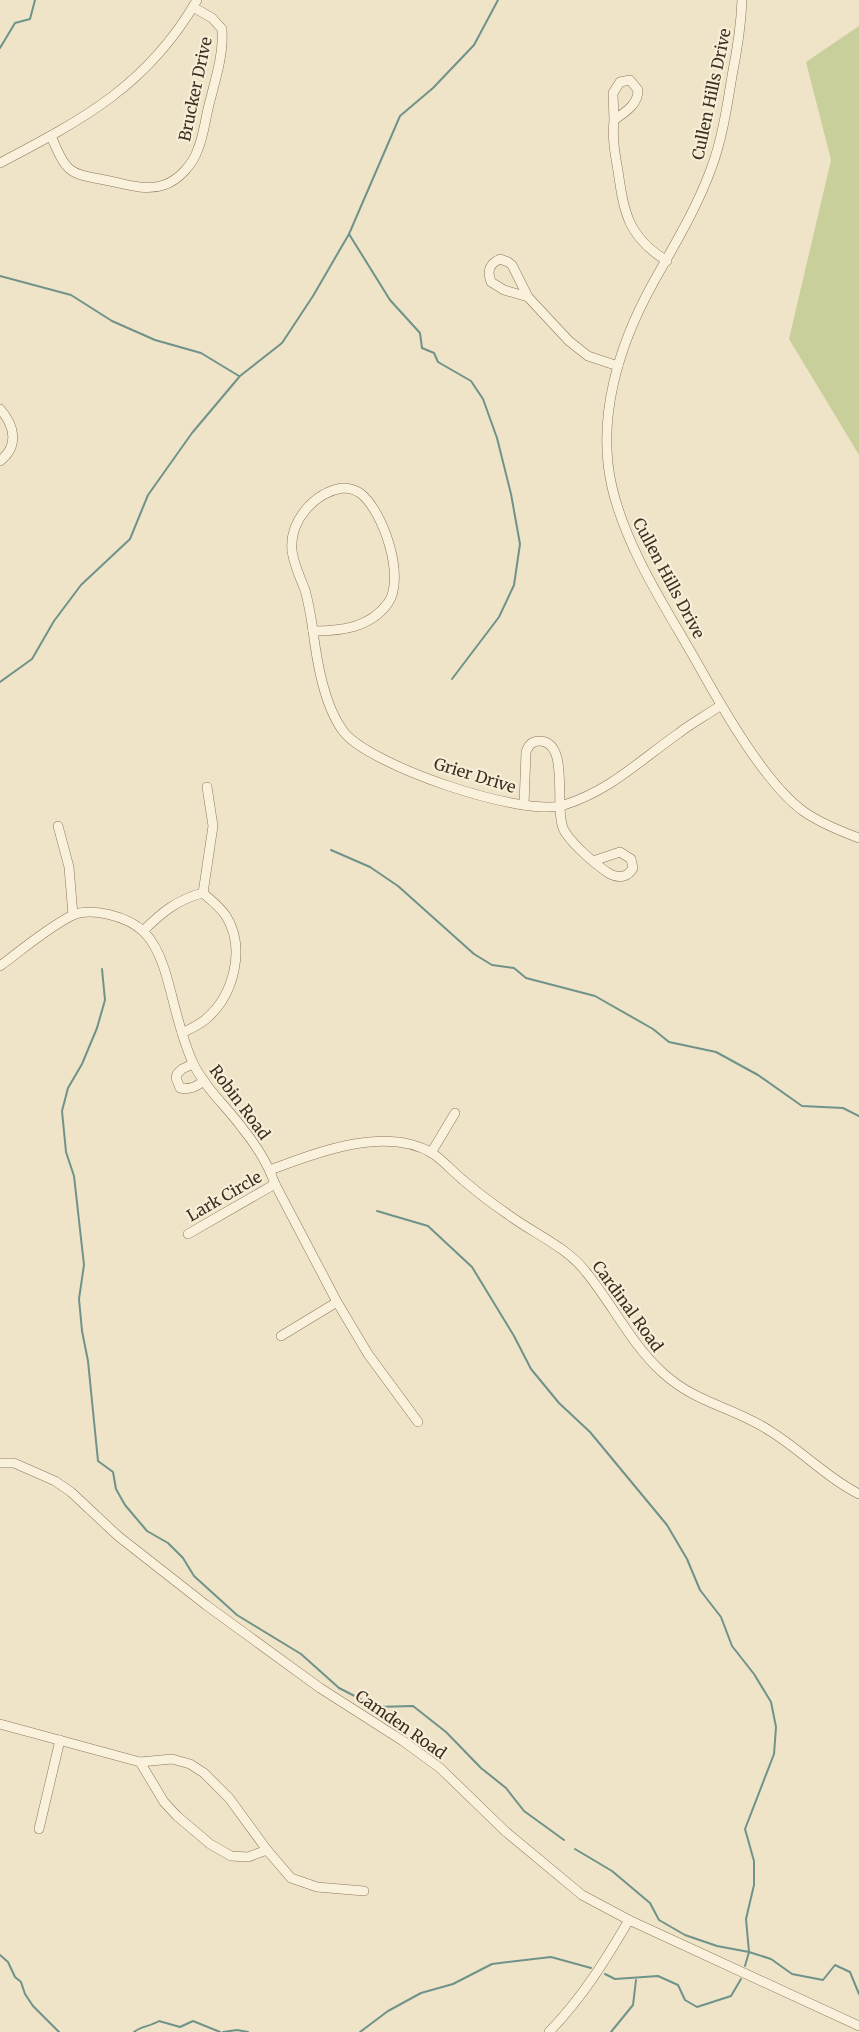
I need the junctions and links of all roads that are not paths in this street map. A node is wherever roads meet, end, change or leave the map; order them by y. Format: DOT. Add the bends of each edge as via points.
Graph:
graph roads {
  1 [pos="742,0"];
  2 [pos="195,4"];
  3 [pos="614,120"];
  4 [pos="51,136"];
  5 [pos="0,163"];
  6 [pos="666,261"];
  7 [pos="528,297"];
  8 [pos="618,366"];
  9 [pos="0,409"];
  10 [pos="0,461"];
  11 [pos="313,631"];
  12 [pos="721,705"];
  13 [pos="207,787"];
  14 [pos="524,805"];
  15 [pos="560,806"];
  16 [pos="58,826"];
  17 [pos="859,838"];
  18 [pos="593,861"];
  19 [pos="203,893"];
  20 [pos="73,915"];
  21 [pos="143,931"];
  22 [pos="0,966"];
  23 [pos="182,1033"];
  24 [pos="194,1064"];
  25 [pos="204,1081"];
  26 [pos="455,1113"];
  27 [pos="431,1153"];
  28 [pos="270,1170"];
  29 [pos="275,1184"];
  30 [pos="188,1234"];
  31 [pos="337,1302"];
  32 [pos="281,1336"];
  33 [pos="418,1422"];
  34 [pos="0,1462"];
  35 [pos="859,1494"];
  36 [pos="0,1724"];
  37 [pos="60,1740"];
  38 [pos="140,1762"];
  39 [pos="39,1829"];
  40 [pos="267,1850"];
  41 [pos="364,1891"];
  42 [pos="628,1920"];
  43 [pos="859,2026"];
  44 [pos="549,2032"];
  1 -- 6 [label="street, Cullen Hills Drive" via="729,94 712,167"];
  2 -- 4 [label="street" via="151,64 129,85"];
  2 -- 4 [label="street, Brucker Drive" via="222,28 222,51 198,150 176,179 153,188 76,174 63,163"];
  3 -- 6 [label="street" via="626,216 642,243"];
  4 -- 5 [label="street"];
  6 -- 8 [label="street, Cullen Hills Drive" via="643,304"];
  7 -- 7 [label="street" via="508,262 500,259 491,264 491,282"];
  7 -- 8 [label="street" via="588,356"];
  8 -- 12 [label="street, Cullen Hills Drive" via="607,440 608,467 617,506 632,546"];
  9 -- 10 [label="street" via="14,437"];
  11 -- 11 [label="street, Grier Drive" via="292,549 295,529 306,509 320,496 334,489 349,488 361,494 375,511 393,562 395,585 389,602 366,622 350,629"];
  11 -- 14 [label="street, Grier Drive" via="321,678 332,708 342,730 357,745 413,772 500,801"];
  12 -- 15 [label="street, Grier Drive" via="612,784 589,797"];
  12 -- 17 [label="street, Cullen Hills Drive" via="771,778 791,800 817,820"];
  13 -- 19 [label="street" via="213,826"];
  14 -- 15 [label="street, Grier Drive"];
  14 -- 15 [label="street" via="526,752 528,746 542,741 552,746 558,758"];
  15 -- 18 [label="street" via="564,831"];
  16 -- 20 [label="street" via="69,867"];
  19 -- 21 [label="street" via="182,900"];
  19 -- 23 [label="street" via="219,906 232,930 234,972 218,1007 205,1021"];
  20 -- 21 [label="street" via="105,913"];
  20 -- 22 [label="street"];
  21 -- 23 [label="street, Robin Road" via="163,965"];
  23 -- 24 [label="street, Robin Road"];
  24 -- 25 [label="street, Robin Road"];
  24 -- 25 [label="street" via="177,1074 177,1084 187,1089"];
  25 -- 28 [label="street, Robin Road" via="243,1128"];
  26 -- 27 [label="street"];
  27 -- 28 [label="street, Cardinal Road" via="379,1140 310,1155"];
  27 -- 35 [label="street, Cardinal Road" via="475,1191 573,1258 652,1364 680,1388 764,1427"];
  28 -- 29 [label="street, Robin Road"];
  29 -- 30 [label="street, Lark Circle"];
  29 -- 31 [label="street, Robin Road"];
  31 -- 32 [label="street"];
  31 -- 33 [label="street, Robin Road" via="368,1354"];
  34 -- 42 [label="street, Camden Road" via="14,1463 71,1492 118,1536 206,1605 440,1768 505,1831 582,1895"];
  36 -- 37 [label="street"];
  37 -- 38 [label="street"];
  37 -- 39 [label="street"];
  38 -- 40 [label="street" via="172,1759 204,1773 229,1798"];
  38 -- 40 [label="street" via="164,1802 210,1844 231,1856 248,1857"];
  40 -- 41 [label="street" via="291,1878 304,1884"];
  42 -- 43 [label="street, Camden Road"];
  42 -- 44 [label="street" via="578,2001"];
}
